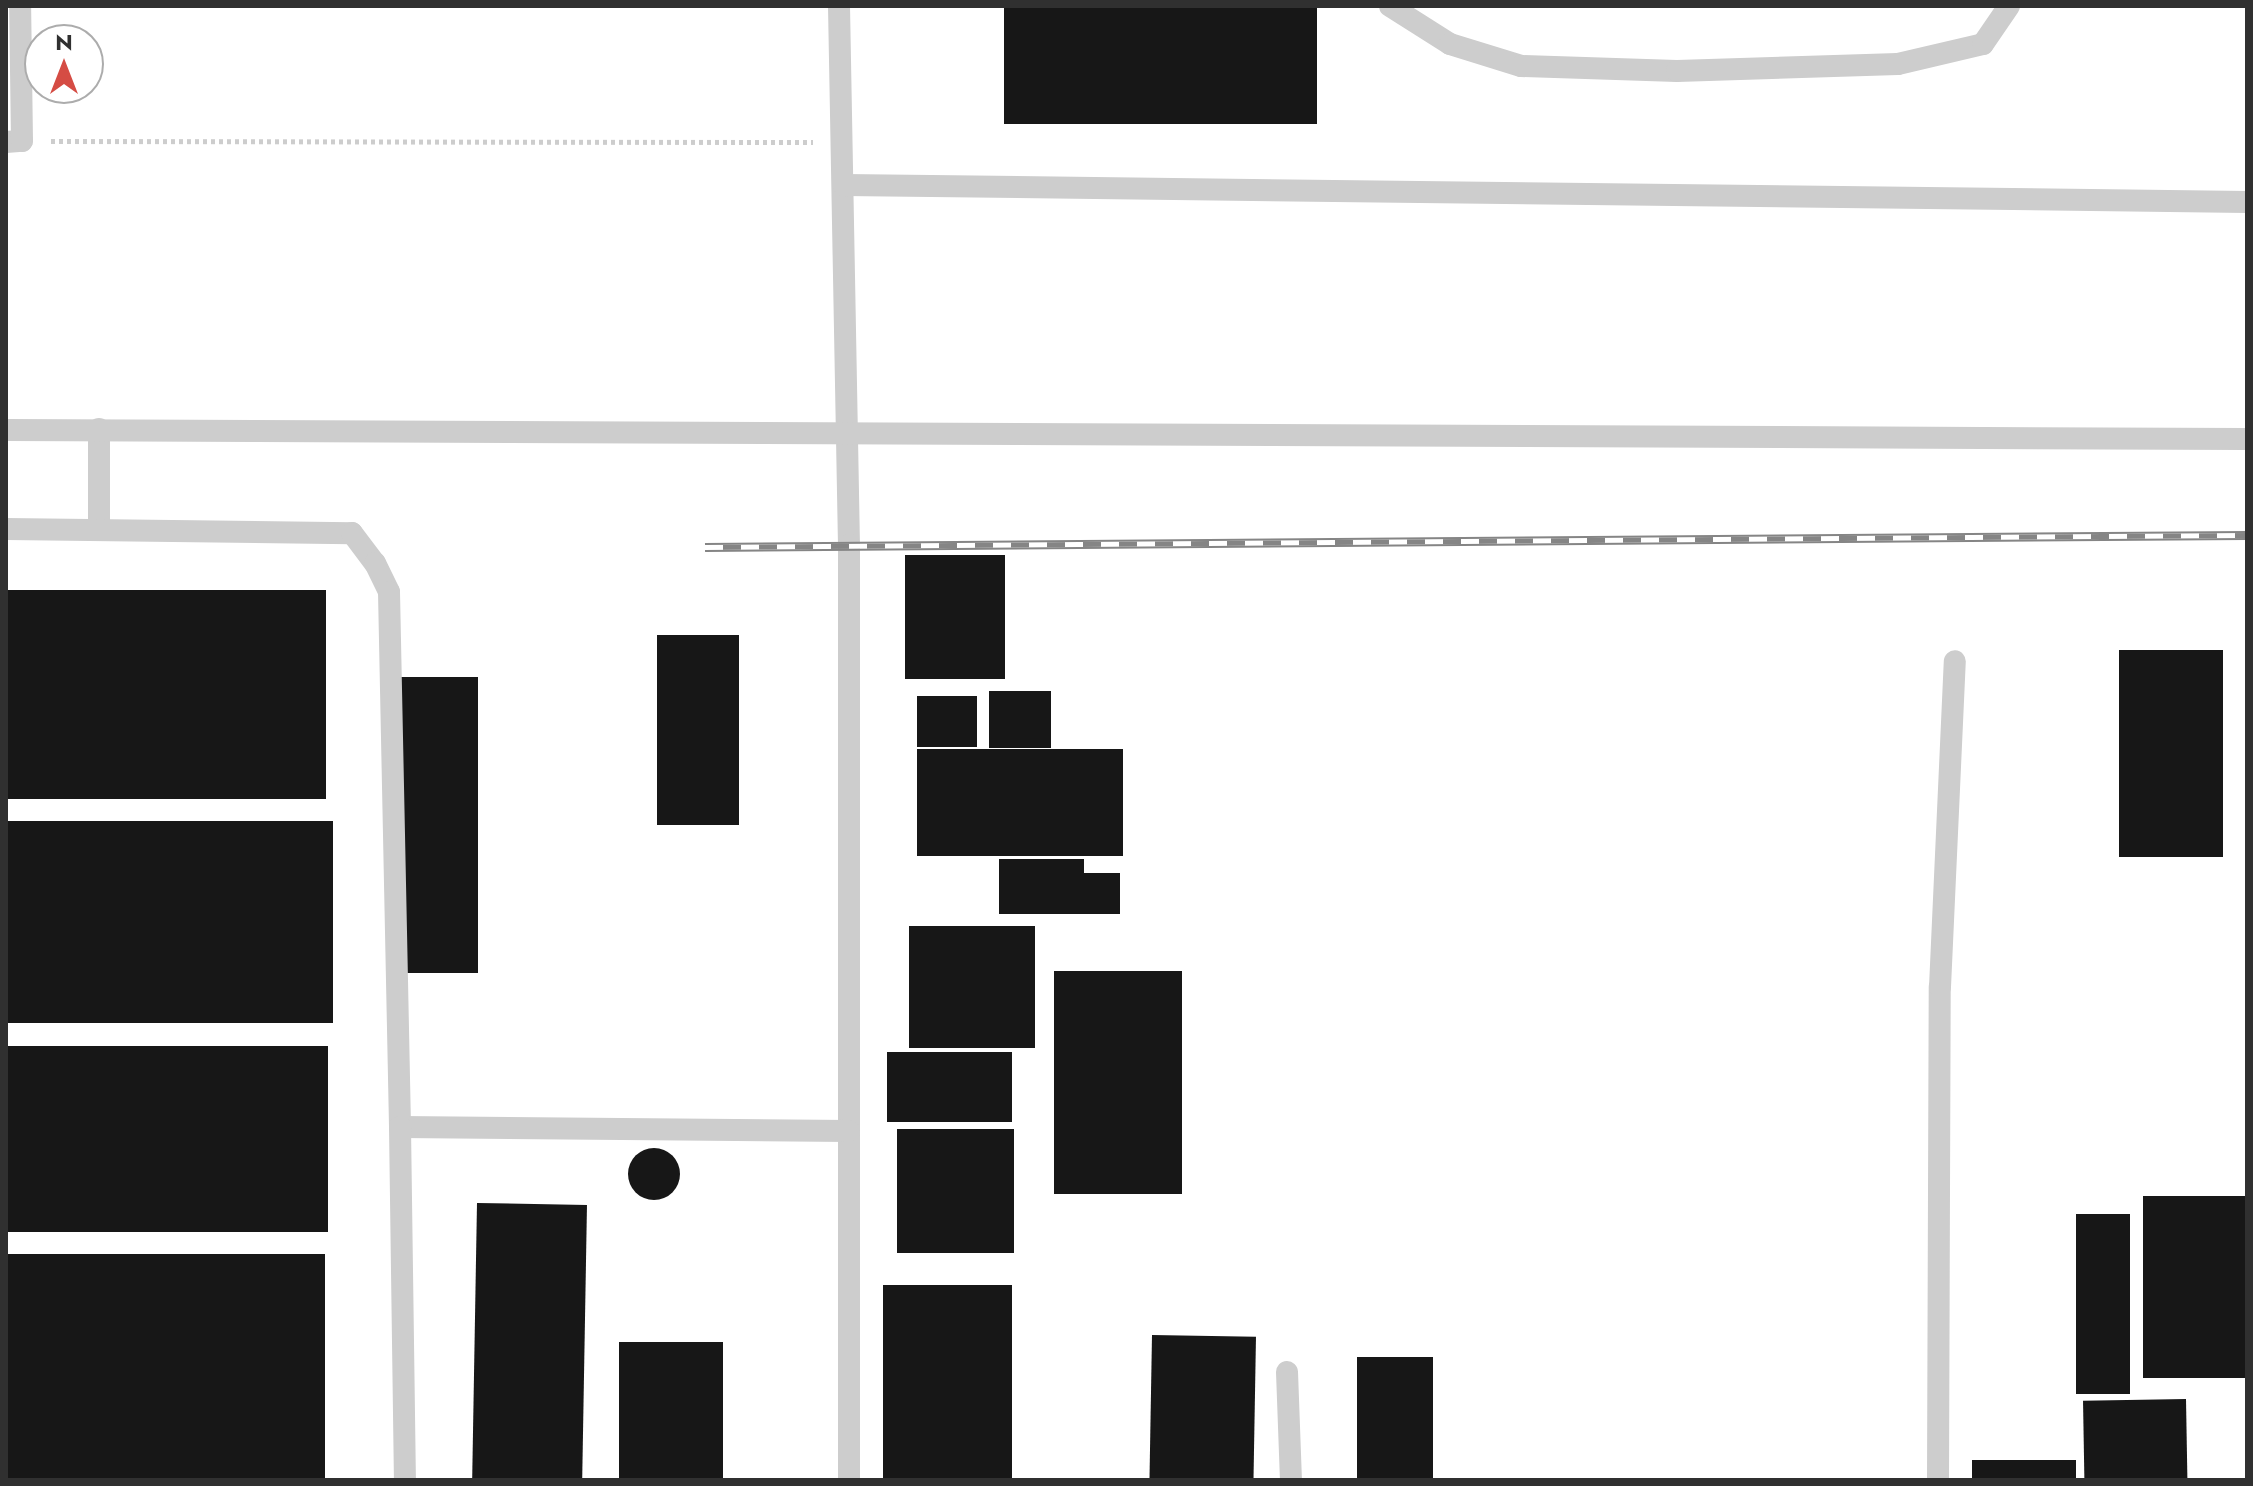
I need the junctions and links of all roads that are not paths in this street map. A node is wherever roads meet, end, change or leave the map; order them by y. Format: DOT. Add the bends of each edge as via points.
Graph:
graph roads {
  1 [pos="20,6"];
  2 [pos="839,6"];
  3 [pos="1390,6"];
  4 [pos="2009,6"];
  5 [pos="14,142"];
  6 [pos="844,193"];
  7 [pos="2247,202"];
  8 [pos="99,429"];
  9 [pos="6,430"];
  10 [pos="847,431"];
  11 [pos="2247,439"];
  12 [pos="99,525"];
  13 [pos="8,527"];
  14 [pos="1955,661"];
  15 [pos="400,1127"];
  16 [pos="849,1131"];
  17 [pos="1287,1372"];
  18 [pos="405,1480"];
  19 [pos="849,1480"];
  20 [pos="1291,1480"];
  21 [pos="1938,1480"];
  1 -- 5 [label="lane"];
  2 -- 6 [label="lane"];
  3 -- 4 [label="lane" via="1450,44 1521,66 1677,71 1898,64 1983,44"];
  6 -- 7 [label="lane"];
  6 -- 10 [label="lane"];
  8 -- 9 [label="lane"];
  8 -- 10 [label="lane"];
  8 -- 12 [label="lane"];
  10 -- 11 [label="lane"];
  10 -- 16 [label="lane"];
  12 -- 13 [label="lane"];
  12 -- 15 [label="lane" via="352,533 375,563 389,592"];
  14 -- 21 [label="lane" via="1940,987"];
  15 -- 16 [label="lane"];
  15 -- 18 [label="lane"];
  16 -- 19 [label="lane"];
  17 -- 20 [label="lane"];
}
